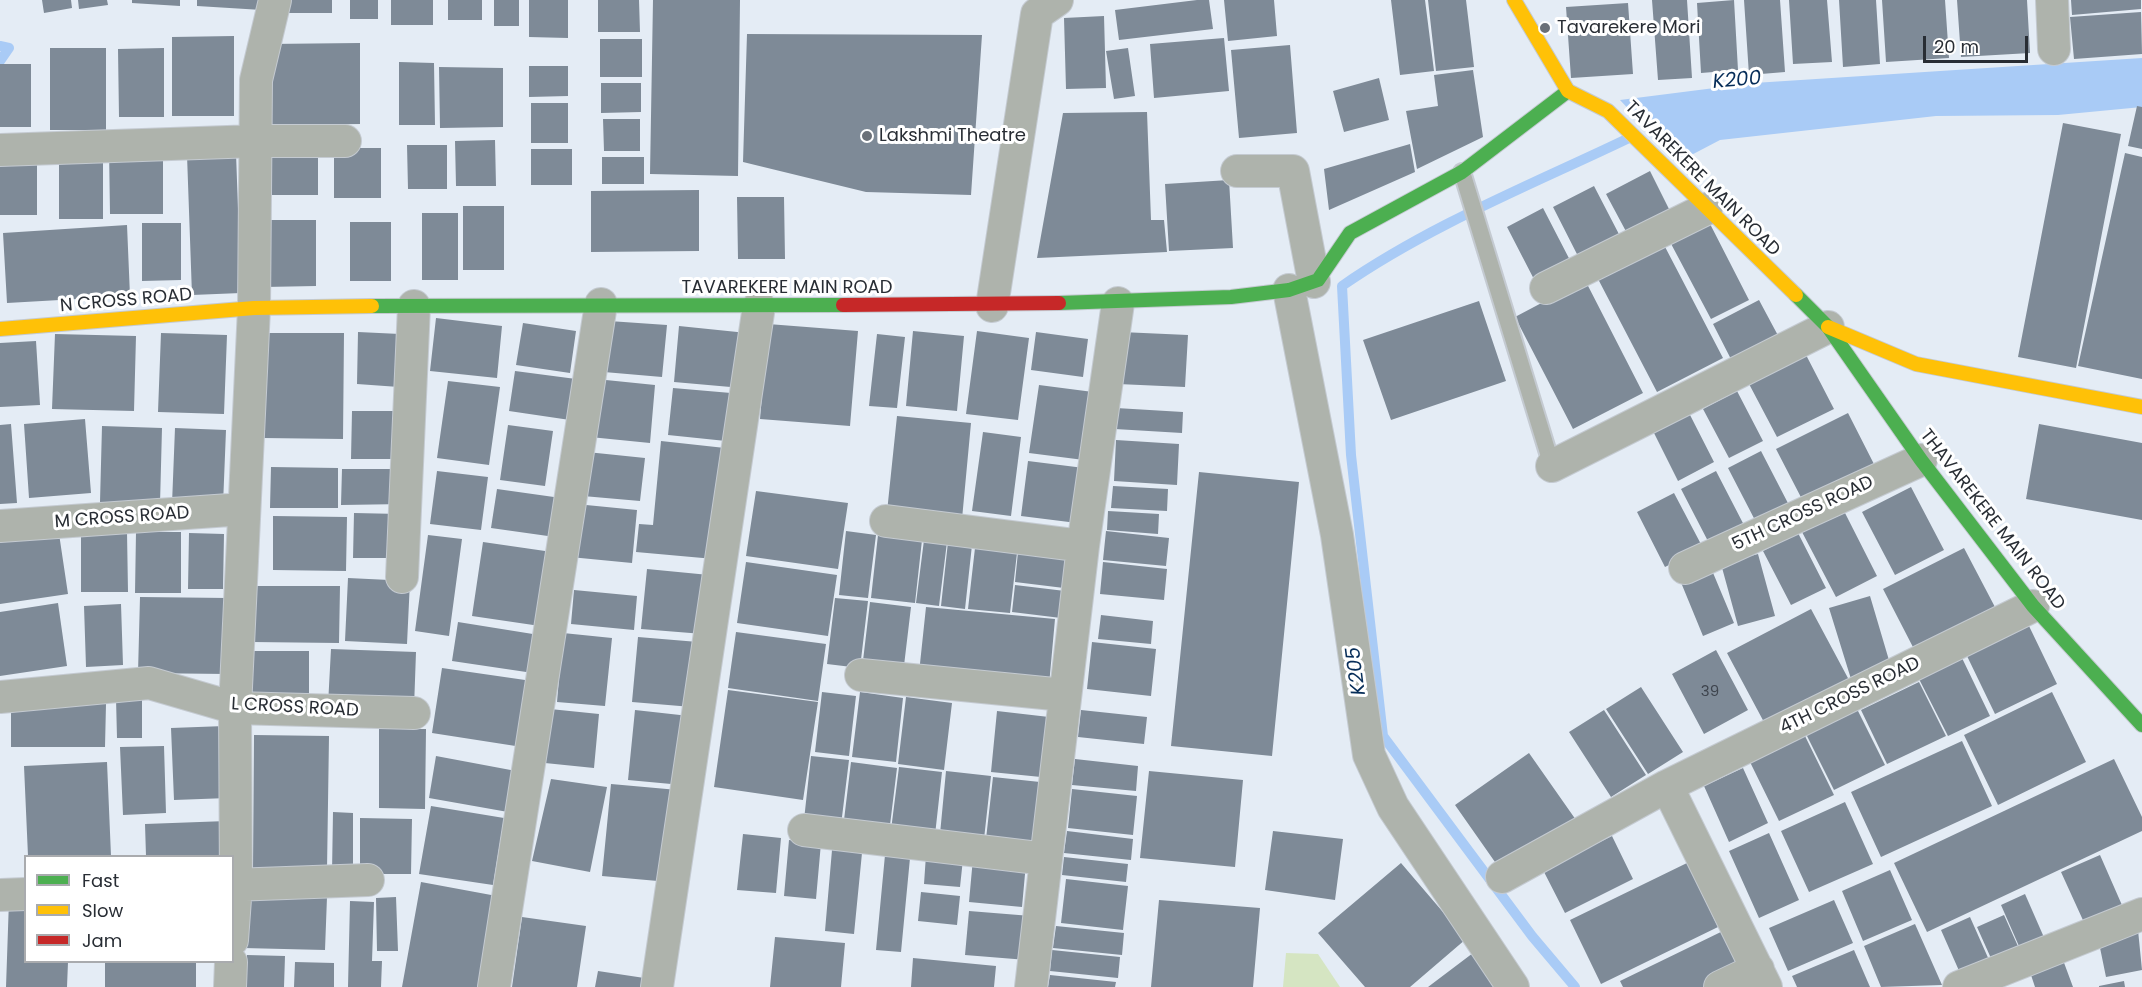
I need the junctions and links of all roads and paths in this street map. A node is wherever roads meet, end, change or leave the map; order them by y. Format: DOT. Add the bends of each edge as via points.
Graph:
graph roads {
  1 [pos="275,0"];
  2 [pos="1057,0"];
  3 [pos="1514,0"];
  4 [pos="2052,0"];
  5 [pos="2054,49"];
  6 [pos="1568,91"];
  7 [pos="256,141"];
  8 [pos="345,141"];
  9 [pos="0,150"];
  10 [pos="1238,171"];
  11 [pos="1462,172"];
  12 [pos="1706,209"];
  13 [pos="1307,284"];
  14 [pos="1546,288"];
  15 [pos="1118,303"];
  16 [pos="601,304"];
  17 [pos="414,306"];
  18 [pos="759,306"];
  19 [pos="992,306"];
  20 [pos="254,308"];
  21 [pos="1828,327"];
  22 [pos="0,329"];
  23 [pos="2142,408"];
  24 [pos="1921,460"];
  25 [pos="1552,466"];
  26 [pos="244,509"];
  27 [pos="886,521"];
  28 [pos="0,526"];
  29 [pos="1083,546"];
  30 [pos="1684,568"];
  31 [pos="402,577"];
  32 [pos="2033,606"];
  33 [pos="861,675"];
  34 [pos="1064,695"];
  35 [pos="0,697"];
  36 [pos="235,708"];
  37 [pos="414,713"];
  38 [pos="2142,725"];
  39 [pos="1667,786"];
  40 [pos="804,830"];
  41 [pos="1046,859"];
  42 [pos="1502,878"];
  43 [pos="368,880"];
  44 [pos="234,885"];
  45 [pos="24,894"];
  46 [pos="0,895"];
  47 [pos="2142,914"];
  48 [pos="231,963"];
  49 [pos="1762,978"];
  50 [pos="230,987"];
  51 [pos="494,987"];
  52 [pos="657,987"];
  53 [pos="1031,987"];
  54 [pos="1513,987"];
  55 [pos="1720,987"];
  56 [pos="1959,987"];
  1 -- 7 [label="street" via="256,80"];
  2 -- 19 [label="street" via="1037,14"];
  3 -- 6 [label="street"];
  4 -- 5 [label="street"];
  6 -- 11 [label="street"];
  6 -- 12 [label="street, TAVAREKERE MAIN ROAD" via="1608,111"];
  7 -- 8 [label="street"];
  7 -- 9 [label="street"];
  7 -- 20 [label="street"];
  10 -- 13 [label="street" via="1293,171"];
  11 -- 13 [label="street" via="1350,233"];
  11 -- 25 [label="lane"];
  12 -- 14 [label="street"];
  12 -- 21 [label="street, TAVAREKERE MAIN ROAD"];
  13 -- 15 [label="street, TAVAREKERE MAIN ROAD" via="1231,297"];
  13 -- 54 [label="street" via="1337,535 1369,755 1393,807"];
  15 -- 19 [label="street, TAVAREKERE MAIN ROAD"];
  15 -- 29 [label="street"];
  16 -- 17 [label="street, TAVAREKERE MAIN ROAD"];
  16 -- 18 [label="street, TAVAREKERE MAIN ROAD"];
  16 -- 51 [label="street"];
  17 -- 20 [label="street, TAVAREKERE MAIN ROAD"];
  17 -- 31 [label="street"];
  18 -- 19 [label="street, TAVAREKERE MAIN ROAD"];
  18 -- 52 [label="street"];
  20 -- 22 [label="street, N CROSS ROAD"];
  20 -- 26 [label="street"];
  21 -- 23 [label="street" via="1916,364"];
  21 -- 24 [label="street, THAVAREKERE MAIN ROAD"];
  21 -- 25 [label="street"];
  24 -- 30 [label="street, 5TH CROSS ROAD"];
  24 -- 32 [label="street, THAVAREKERE MAIN ROAD"];
  26 -- 28 [label="street, M CROSS ROAD"];
  26 -- 36 [label="street"];
  27 -- 29 [label="street"];
  29 -- 34 [label="street"];
  32 -- 38 [label="street, THAVAREKERE MAIN ROAD"];
  32 -- 39 [label="street, 4TH CROSS ROAD"];
  33 -- 34 [label="street"];
  34 -- 41 [label="street"];
  35 -- 36 [label="street, L CROSS ROAD" via="150,683"];
  36 -- 37 [label="street, L CROSS ROAD"];
  36 -- 44 [label="street"];
  39 -- 42 [label="street, 4TH CROSS ROAD"];
  39 -- 49 [label="street"];
  40 -- 41 [label="street"];
  41 -- 53 [label="street"];
  43 -- 44 [label="street"];
  45 -- 46 [label="street"];
  47 -- 56 [label="street"];
  48 -- 50 [label="street"];
  49 -- 55 [label="street"];
}
